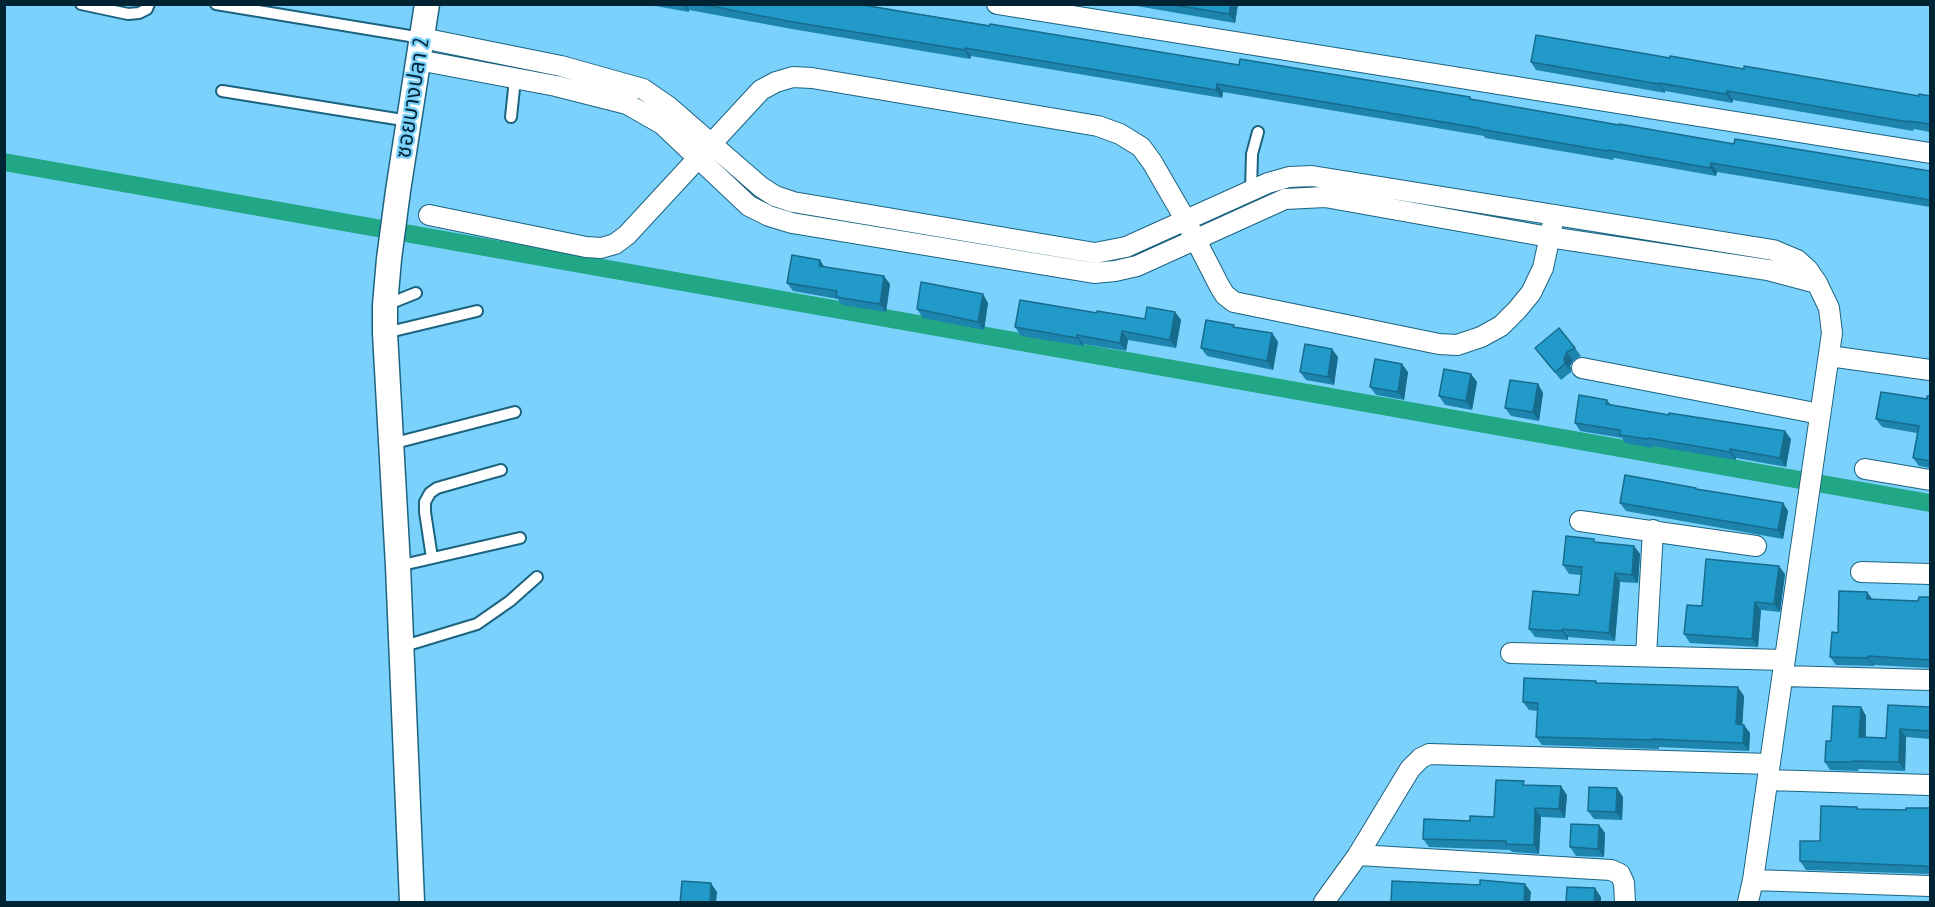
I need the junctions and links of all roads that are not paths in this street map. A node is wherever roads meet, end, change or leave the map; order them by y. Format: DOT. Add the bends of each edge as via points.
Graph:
graph roads {
  1 [pos="81,4"];
  2 [pos="149,4"];
  3 [pos="216,4"];
  4 [pos="427,4"];
  5 [pos="997,4"];
  6 [pos="420,49"];
  7 [pos="561,66"];
  8 [pos="516,79"];
  9 [pos="556,86"];
  10 [pos="222,91"];
  11 [pos="511,117"];
  12 [pos="409,121"];
  13 [pos="1258,132"];
  14 [pos="712,144"];
  15 [pos="1930,153"];
  16 [pos="698,159"];
  17 [pos="1251,191"];
  18 [pos="1554,214"];
  19 [pos="429,215"];
  20 [pos="1185,219"];
  21 [pos="1550,237"];
  22 [pos="1194,239"];
  23 [pos="1817,283"];
  24 [pos="416,293"];
  25 [pos="386,305"];
  26 [pos="477,311"];
  27 [pos="385,333"];
  28 [pos="1829,356"];
  29 [pos="1582,368"];
  30 [pos="1930,370"];
  31 [pos="515,412"];
  32 [pos="1820,414"];
  33 [pos="391,444"];
  34 [pos="1865,469"];
  35 [pos="501,470"];
  36 [pos="1930,480"];
  37 [pos="1580,521"];
  38 [pos="1653,531"];
  39 [pos="520,538"];
  40 [pos="1756,546"];
  41 [pos="432,558"];
  42 [pos="398,566"];
  43 [pos="1861,572"];
  44 [pos="1930,574"];
  45 [pos="537,577"];
  46 [pos="401,647"];
  47 [pos="1511,653"];
  48 [pos="1646,656"];
  49 [pos="1784,668"];
  50 [pos="1930,680"];
  51 [pos="1769,772"];
  52 [pos="1930,785"];
  53 [pos="1358,855"];
  54 [pos="1753,880"];
  55 [pos="1930,886"];
  56 [pos="412,903"];
  57 [pos="1324,903"];
  58 [pos="1625,903"];
  59 [pos="1748,903"];
  1 -- 2 [label="lane" via="128,14 139,13"];
  3 -- 6 [label="lane"];
  4 -- 6 [label="street, ซอยบางปลา 2"];
  5 -- 15 [label="street"];
  6 -- 7 [label="street"];
  6 -- 8 [label="street"];
  6 -- 12 [label="street, ซอยบางปลา 2"];
  7 -- 9 [label="street"];
  7 -- 14 [label="street" via="643,89"];
  8 -- 9 [label="street"];
  8 -- 11 [label="lane"];
  9 -- 16 [label="street" via="627,104 662,124"];
  10 -- 12 [label="lane"];
  12 -- 25 [label="street, ซอยบางปลา 2"];
  13 -- 17 [label="lane" via="1252,154"];
  14 -- 16 [label="street"];
  14 -- 20 [label="street" via="761,187 793,202 1095,253 1126,247"];
  14 -- 20 [label="street" via="761,90 793,77 812,78 1098,126 1120,134 1141,147"];
  16 -- 19 [label="street" via="627,235 601,248"];
  16 -- 22 [label="street" via="749,206 792,223 1094,273 1137,266"];
  17 -- 18 [label="street" via="1289,177 1312,176"];
  17 -- 20 [label="street"];
  18 -- 21 [label="street"];
  18 -- 23 [label="street" via="1773,250 1797,260"];
  20 -- 22 [label="street"];
  21 -- 22 [label="street" via="1325,197 1301,197 1285,200"];
  21 -- 22 [label="street" via="1543,268 1517,310 1501,326 1457,345 1234,302 1225,295"];
  21 -- 23 [label="street" via="1768,270"];
  23 -- 28 [label="street" via="1829,308"];
  24 -- 25 [label="lane"];
  25 -- 27 [label="street, ซอยบางปลา 2"];
  26 -- 27 [label="lane"];
  27 -- 33 [label="street, ซอยบางปลา 2"];
  28 -- 30 [label="street"];
  28 -- 32 [label="street"];
  29 -- 32 [label="street"];
  31 -- 33 [label="lane"];
  32 -- 49 [label="street"];
  33 -- 42 [label="street, ซอยบางปลา 2"];
  34 -- 36 [label="street"];
  35 -- 41 [label="lane" via="430,493 425,512"];
  37 -- 38 [label="street"];
  38 -- 40 [label="street"];
  38 -- 48 [label="street"];
  39 -- 41 [label="lane"];
  41 -- 42 [label="lane"];
  42 -- 46 [label="street, ซอยบางปลา 2"];
  43 -- 44 [label="street"];
  45 -- 46 [label="lane" via="477,624"];
  46 -- 56 [label="street, ซอยบางปลา 2"];
  47 -- 48 [label="street"];
  48 -- 49 [label="street"];
  49 -- 50 [label="street"];
  49 -- 51 [label="street"];
  51 -- 52 [label="street"];
  51 -- 53 [label="street" via="1429,754 1410,769"];
  51 -- 54 [label="street"];
  53 -- 57 [label="street"];
  53 -- 58 [label="street" via="1611,870 1620,874 1624,882"];
  54 -- 55 [label="street"];
  54 -- 59 [label="street"];
}
